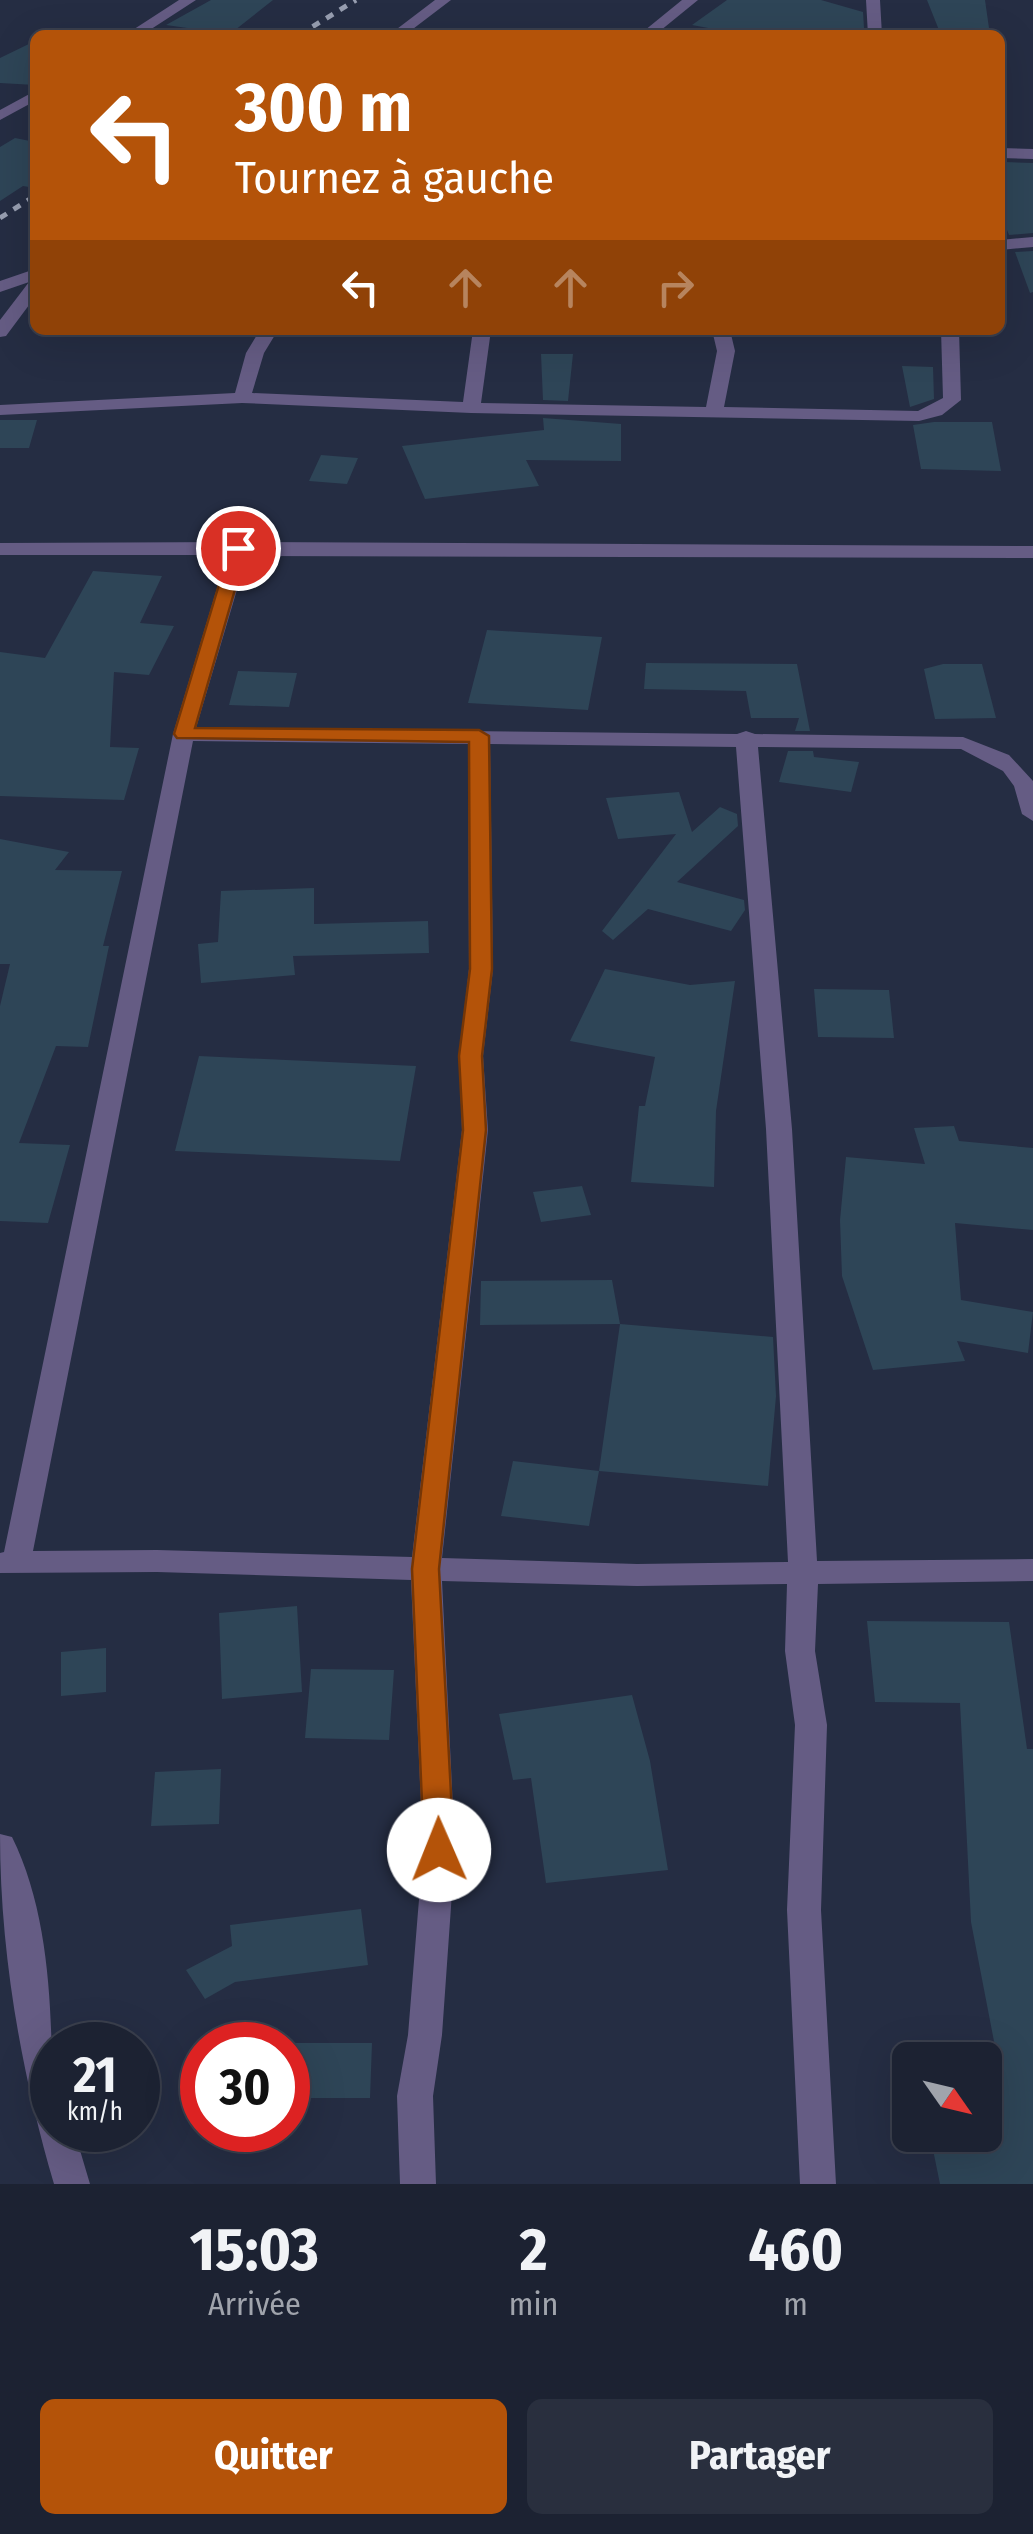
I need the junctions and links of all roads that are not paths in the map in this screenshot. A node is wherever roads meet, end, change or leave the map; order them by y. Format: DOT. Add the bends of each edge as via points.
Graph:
graph roads {
  1 [pos="189,0"];
  2 [pos="444,0"];
  3 [pos="691,0"];
  4 [pos="872,0"];
  5 [pos="140,30"];
  6 [pos="403,30"];
  7 [pos="652,30"];
  8 [pos="874,30"];
  9 [pos="30,98"];
  10 [pos="0,116"];
  11 [pos="1005,154"];
  12 [pos="1033,154"];
  13 [pos="1033,242"];
  14 [pos="1005,245"];
  15 [pos="30,276"];
  16 [pos="0,287"];
  17 [pos="30,293"];
  18 [pos="0,332"];
  19 [pos="267,335"];
  20 [pos="481,335"];
  21 [pos="723,335"];
  22 [pos="950,335"];
  23 [pos="242,398"];
  24 [pos="470,408"];
  25 [pos="0,410"];
  26 [pos="714,412"];
  27 [pos="238,548"];
  28 [pos="0,549"];
  29 [pos="1033,552"];
  30 [pos="184,734"];
  31 [pos="479,736"];
  32 [pos="746,738"];
  33 [pos="1033,814"];
  34 [pos="8,1561"];
  35 [pos="426,1569"];
  36 [pos="803,1570"];
  37 [pos="1033,1570"];
  38 [pos="0,1846"];
  39 [pos="35,2022"];
  40 [pos="63,2152"];
  41 [pos="72,2184"];
  42 [pos="418,2184"];
  43 [pos="818,2184"];
  1 -- 5 [label="street"];
  2 -- 6 [label="street"];
  3 -- 7 [label="street"];
  4 -- 8 [label="street"];
  9 -- 10 [label="street"];
  11 -- 12 [label="street"];
  13 -- 14 [label="street"];
  15 -- 16 [label="street"];
  17 -- 18 [label="street"];
  19 -- 23 [label="street"];
  20 -- 24 [label="street"];
  21 -- 26 [label="street" via="726,352"];
  22 -- 26 [label="street" via="952,400 936,412"];
  23 -- 24 [label="street"];
  23 -- 25 [label="street"];
  24 -- 26 [label="street"];
  27 -- 28 [label="street"];
  27 -- 29 [label="street"];
  27 -- 30 [label="street"];
  30 -- 31 [label="street"];
  30 -- 34 [label="street"];
  31 -- 32 [label="street"];
  31 -- 35 [label="street" via="481,969 470,1056 475,1130"];
  32 -- 33 [label="street" via="963,743 1000,754 1018,769"];
  32 -- 36 [label="street" via="779,1129"];
  34 -- 35 [label="street"];
  35 -- 36 [label="street"];
  35 -- 42 [label="street" via="439,1850 415,2096"];
  36 -- 37 [label="street"];
  36 -- 43 [label="street" via="800,1651 811,1724 804,1910"];
  38 -- 39 [label="street" via="18,1901"];
  40 -- 41 [label="street"];
}
